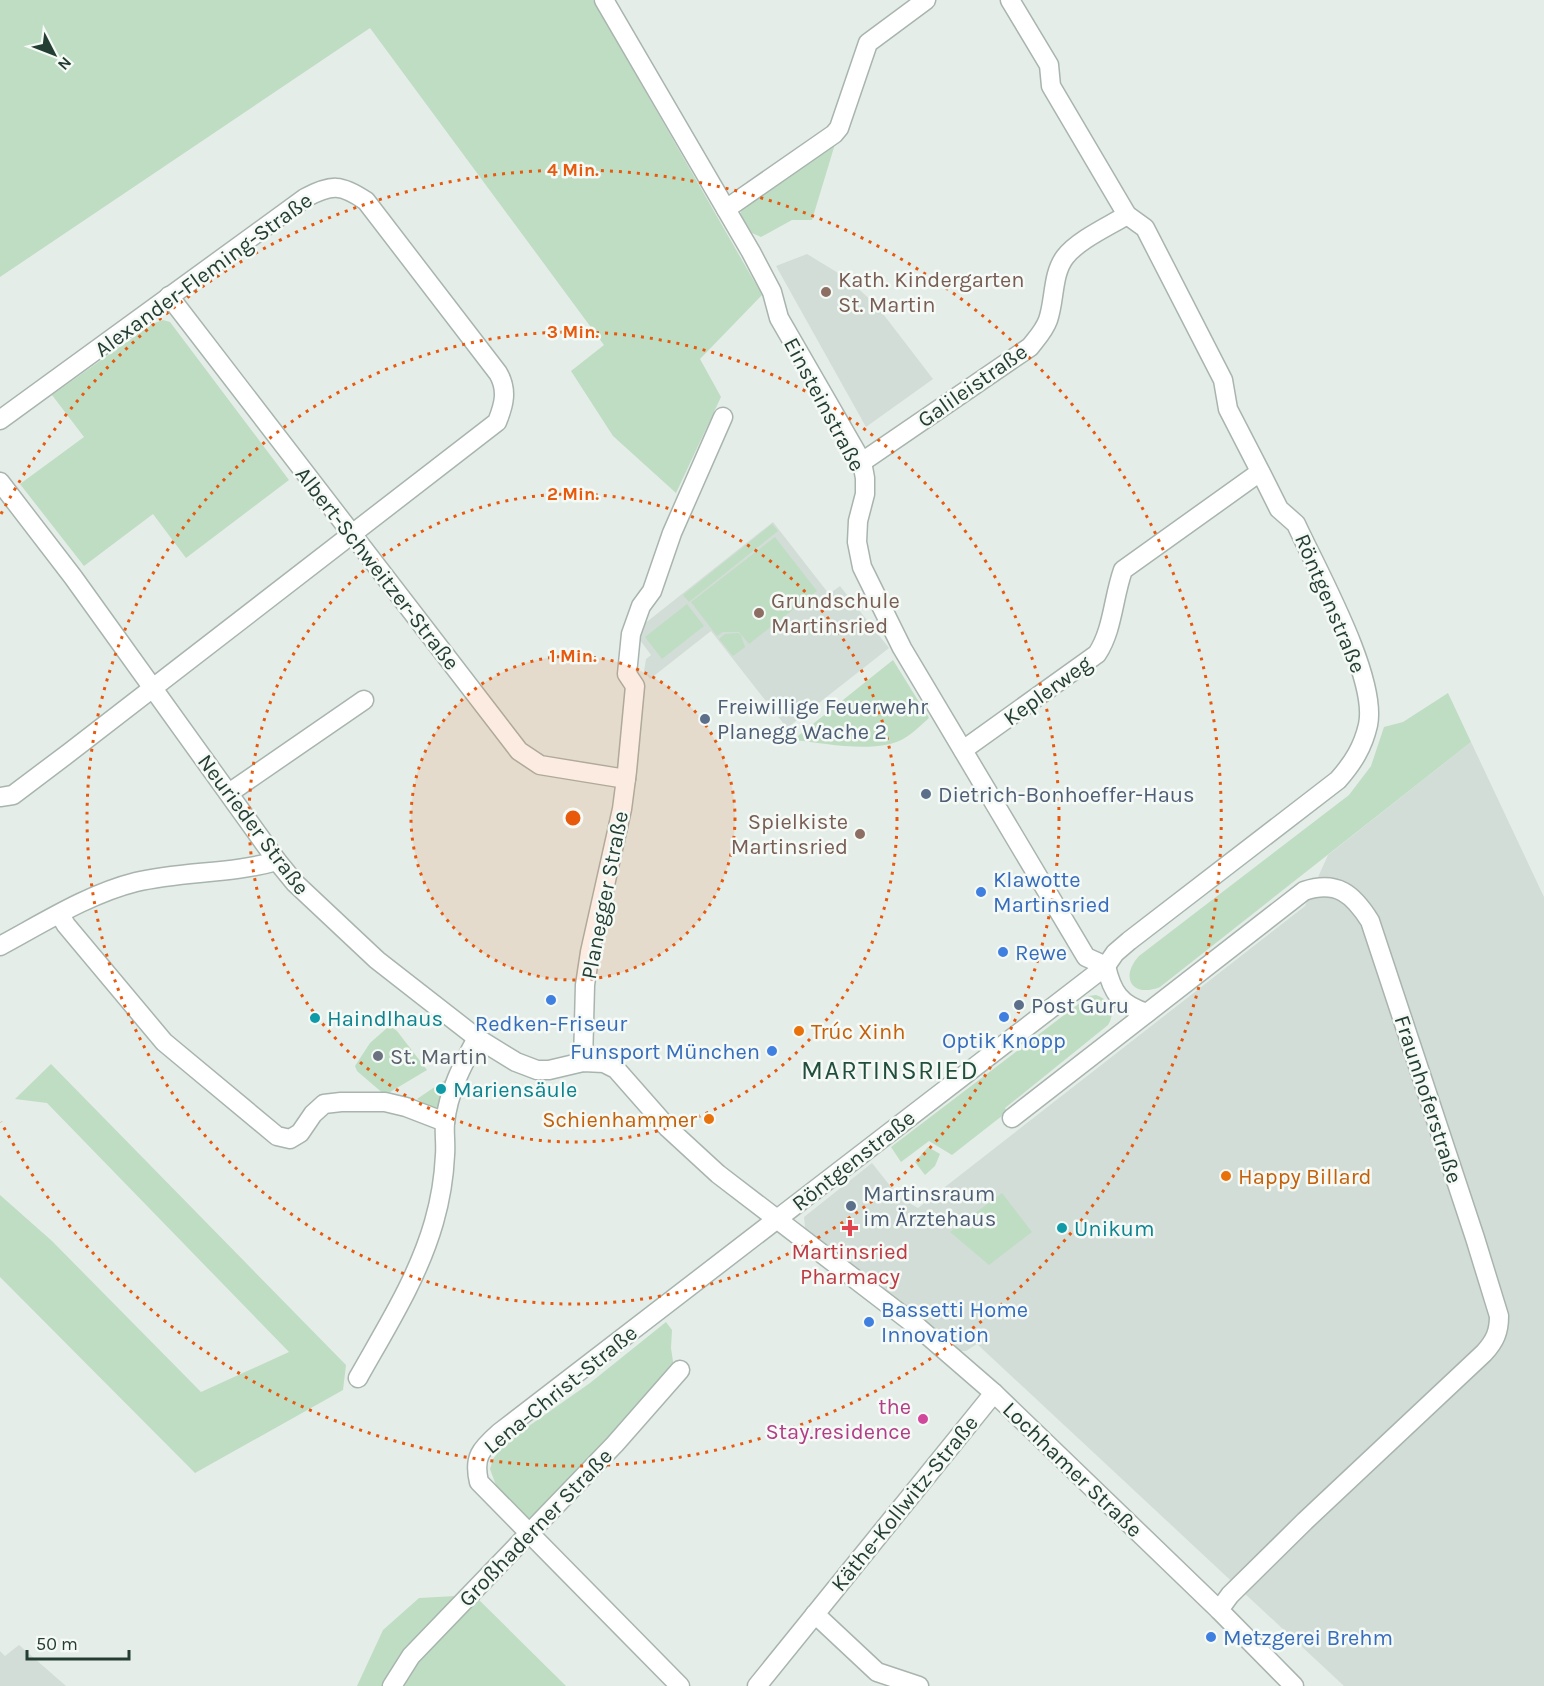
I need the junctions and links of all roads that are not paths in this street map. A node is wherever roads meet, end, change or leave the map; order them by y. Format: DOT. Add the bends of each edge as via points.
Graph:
graph roads {
  1 [pos="604,0"];
  2 [pos="926,0"];
  3 [pos="1010,0"];
  4 [pos="726,209"];
  5 [pos="1127,215"];
  6 [pos="169,296"];
  7 [pos="723,417"];
  8 [pos="0,420"];
  9 [pos="861,462"];
  10 [pos="1260,472"];
  11 [pos="0,482"];
  12 [pos="352,534"];
  13 [pos="153,687"];
  14 [pos="364,700"];
  15 [pos="963,750"];
  16 [pos="626,779"];
  17 [pos="229,793"];
  18 [pos="0,797"];
  19 [pos="277,861"];
  20 [pos="60,915"];
  21 [pos="0,946"];
  22 [pos="1106,966"];
  23 [pos="1147,1013"];
  24 [pos="477,1038"];
  25 [pos="584,1062"];
  26 [pos="1012,1118"];
  27 [pos="445,1122"];
  28 [pos="776,1219"];
  29 [pos="680,1370"];
  30 [pos="358,1378"];
  31 [pos="994,1393"];
  32 [pos="528,1533"];
  33 [pos="1219,1610"];
  34 [pos="815,1614"];
  35 [pos="392,1686"];
  36 [pos="680,1686"];
  37 [pos="757,1686"];
  38 [pos="919,1686"];
  39 [pos="1294,1686"];
  1 -- 4 [label="street, Einsteinstraße"];
  2 -- 4 [label="street" via="868,43 834,134"];
  3 -- 5 [label="street, Röntgenstraße" via="1049,65 1051,86"];
  4 -- 9 [label="street, Einsteinstraße" via="772,292 779,318"];
  5 -- 9 [label="street, Galileistraße" via="1065,256 1048,319 1030,347"];
  5 -- 10 [label="street, Röntgenstraße" via="1144,228 1223,380 1228,409"];
  6 -- 8 [label="street, Alexander-Fleming-Straße"];
  6 -- 12 [label="street, Albert-Schweitzer-Straße"];
  6 -- 12 [label="street, Alexander-Fleming-Straße" via="268,223 322,189 348,189 366,201 498,373 505,392 497,422"];
  7 -- 16 [label="street, Planegger Straße" via="631,633 627,674 635,686"];
  9 -- 15 [label="street, Einsteinstraße" via="865,494 857,542 862,567 902,648"];
  10 -- 15 [label="street, Keplerweg" via="1123,570 1106,641 1097,654"];
  10 -- 22 [label="street, Röntgenstraße" via="1279,509 1296,524 1358,657 1369,723 1354,762 1338,780 1114,953"];
  11 -- 13 [label="street, Neurieder Straße"];
  12 -- 13 [label="street, Alexander-Fleming-Straße"];
  12 -- 16 [label="street, Albert-Schweitzer-Straße" via="519,751 540,765"];
  13 -- 17 [label="street, Neurieder Straße"];
  13 -- 18 [label="street, Alexander-Fleming-Straße" via="13,795"];
  14 -- 17 [label="street"];
  15 -- 22 [label="street, Einsteinstraße" via="1086,957"];
  16 -- 25 [label="street, Planegger Straße" via="590,952"];
  17 -- 19 [label="street, Neurieder Straße"];
  19 -- 20 [label="street" via="135,882"];
  19 -- 24 [label="street, Neurieder Straße" via="377,960"];
  20 -- 21 [label="street"];
  20 -- 27 [label="street" via="164,1042 277,1136 290,1140 324,1104 340,1102 385,1102"];
  22 -- 23 [label="street" via="1118,996 1131,1008"];
  22 -- 28 [label="street, Röntgenstraße"];
  23 -- 26 [label="street, Fraunhoferstraße"];
  23 -- 33 [label="street, Fraunhoferstraße" via="1304,891 1318,886 1335,888 1358,902 1371,921 1499,1316 1492,1344 1305,1521"];
  24 -- 25 [label="street, Neurieder Straße" via="537,1070"];
  24 -- 27 [label="street" via="452,1090"];
  25 -- 28 [label="street" via="604,1063 615,1069 690,1149"];
  27 -- 30 [label="street" via="445,1156 435,1221 404,1296"];
  28 -- 31 [label="street, Lochhamer Straße" via="919,1328"];
  28 -- 32 [label="street, Lena-Christ-Straße" via="499,1432 479,1453 479,1482"];
  29 -- 32 [label="street, Großhaderner Straße" via="624,1435"];
  31 -- 33 [label="street, Lochhamer Straße"];
  31 -- 34 [label="street, Käthe-Kollwitz-Straße"];
  32 -- 35 [label="street, Großhaderner Straße" via="411,1656"];
  32 -- 36 [label="street, Lena-Christ-Straße"];
  33 -- 39 [label="street, Lochhamer Straße"];
  34 -- 37 [label="street, Käthe-Kollwitz-Straße"];
  34 -- 38 [label="street, Käthe-Kollwitz-Straße" via="877,1672"];
}
